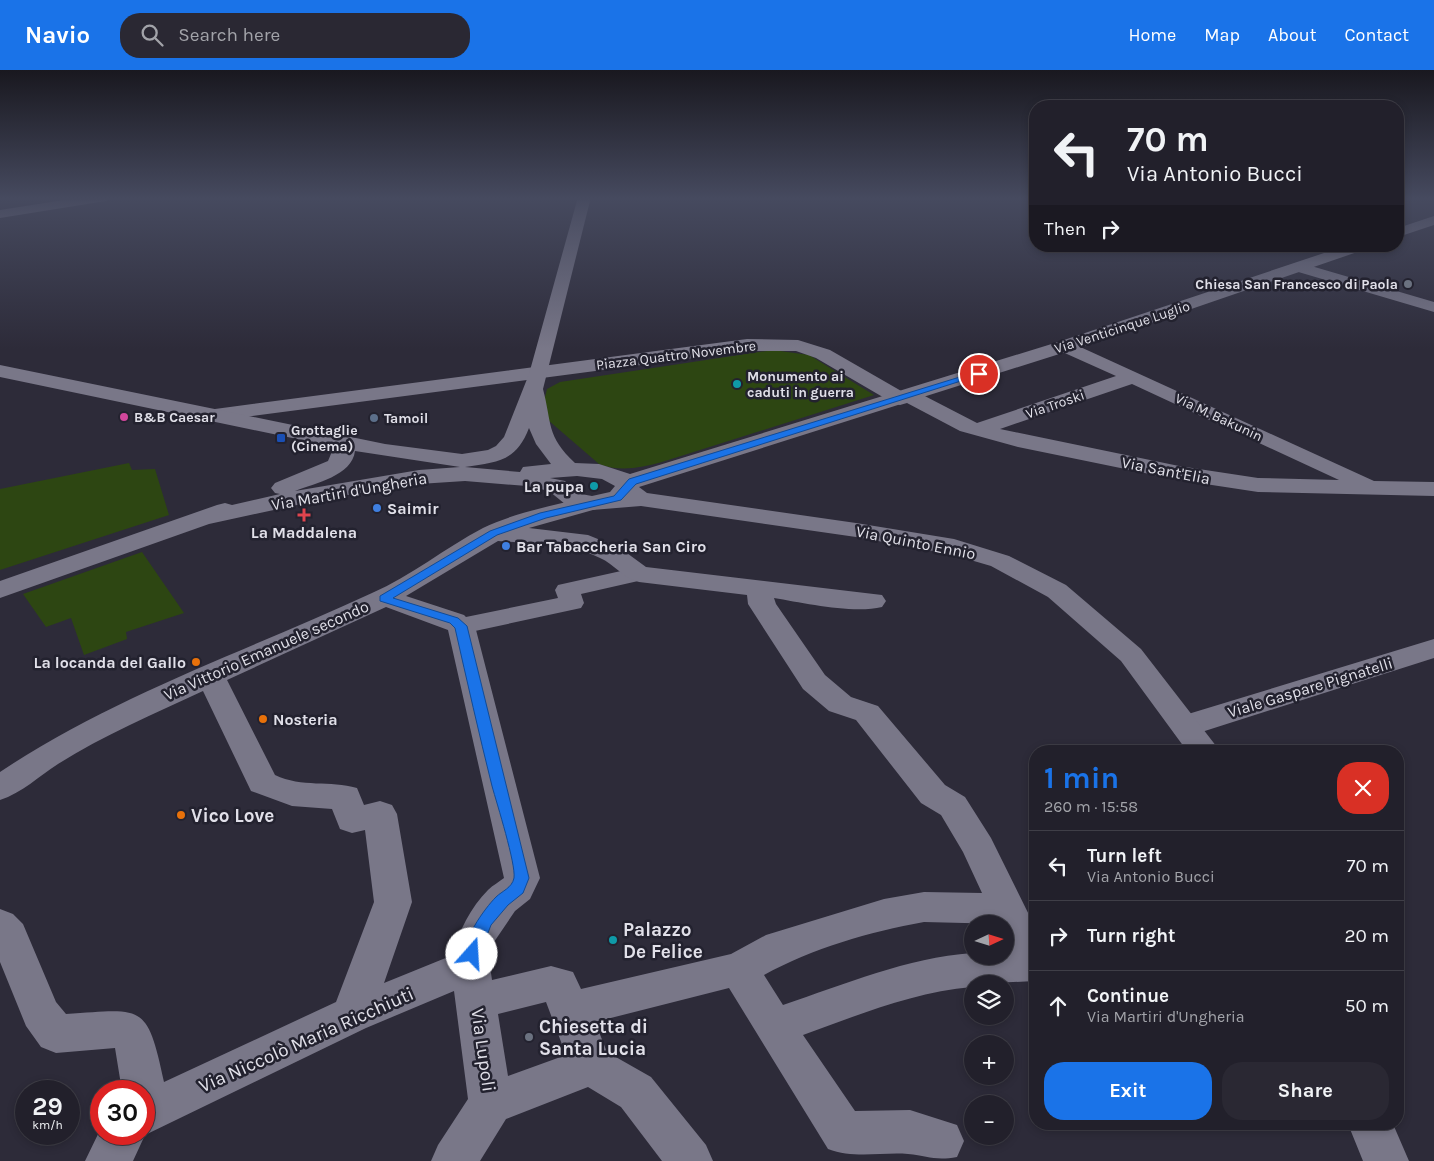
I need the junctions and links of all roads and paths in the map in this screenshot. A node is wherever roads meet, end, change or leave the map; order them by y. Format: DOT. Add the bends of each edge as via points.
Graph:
graph roads {
  1 [pos="570,248"];
  2 [pos="1345,252"];
  3 [pos="1301,268"];
  4 [pos="1434,307"];
  5 [pos="1065,346"];
  6 [pos="0,371"];
  7 [pos="1133,377"];
  8 [pos="536,380"];
  9 [pos="905,397"];
  10 [pos="215,415"];
  11 [pos="978,430"];
  12 [pos="337,451"];
  13 [pos="445,460"];
  14 [pos="571,471"];
  15 [pos="390,481"];
  16 [pos="1372,487"];
  17 [pos="1434,489"];
  18 [pos="634,493"];
  19 [pos="600,502"];
  20 [pos="207,517"];
  21 [pos="493,533"];
  22 [pos="639,574"];
  23 [pos="759,588"];
  24 [pos="0,590"];
  25 [pos="384,598"];
  26 [pos="872,601"];
  27 [pos="461,626"];
  28 [pos="1434,648"];
  29 [pos="210,676"];
  30 [pos="1186,726"];
  31 [pos="1200,745"];
  32 [pos="0,788"];
  33 [pos="1008,909"];
  34 [pos="0,925"];
  35 [pos="1029,956"];
  36 [pos="1029,965"];
  37 [pos="738,969"];
  38 [pos="473,984"];
  39 [pos="571,1010"];
  40 [pos="352,1015"];
  41 [pos="774,1027"];
  42 [pos="591,1066"];
  43 [pos="136,1080"];
  44 [pos="491,1104"];
  45 [pos="155,1112"];
  46 [pos="1373,1130"];
  47 [pos="942,1141"];
  48 [pos="120,1145"];
  49 [pos="108,1161"];
  50 [pos="454,1161"];
  51 [pos="690,1161"];
  52 [pos="1386,1161"];
  1 -- 8 [label="street"];
  2 -- 3 [label="street, Via Venticinque Luglio"];
  3 -- 4 [label="street"];
  3 -- 5 [label="street, Via Venticinque Luglio"];
  5 -- 7 [label="street, Via M. Bakunin"];
  5 -- 9 [label="street, Via Venticinque Luglio"];
  6 -- 10 [label="street"];
  7 -- 11 [label="street, Via Troski"];
  7 -- 16 [label="street, Via M. Bakunin"];
  8 -- 9 [label="street, Piazza Quattro Novembre" via="721,347 778,344 823,354"];
  8 -- 10 [label="street, Piazza Quattro Novembre"];
  8 -- 13 [label="street" via="514,439 504,451 478,460"];
  8 -- 14 [label="street" via="536,415 543,441"];
  9 -- 11 [label="street, Via Sant'Elia"];
  9 -- 18 [label="street, Via Quinto Ennio" via="632,482"];
  10 -- 12 [label="street" via="294,432"];
  11 -- 16 [label="street, Via Sant'Elia" via="1018,441 1258,486"];
  12 -- 13 [label="street, Via Martiri d'Ungheria" via="353,454 385,451"];
  12 -- 15 [label="street" via="340,476 348,481"];
  12 -- 20 [label="street, Via Martiri d'Ungheria" via="329,470"];
  13 -- 14 [label="street" via="506,471"];
  14 -- 18 [label="street" via="607,473 621,479"];
  15 -- 19 [label="street, Via Martiri d'Ungheria" via="465,474 527,479 556,486 573,499"];
  15 -- 20 [label="street, Via Martiri d'Ungheria"];
  16 -- 17 [label="street, Via Sant'Elia"];
  18 -- 19 [label="street, Via Quinto Ennio"];
  18 -- 30 [label="street, Via Quinto Ennio" via="954,547 1000,561 1057,591 1131,655"];
  19 -- 21 [label="street, Via Vittorio Emanuele secondo" via="544,515"];
  20 -- 24 [label="street, Via Martiri d'Ungheria"];
  21 -- 22 [label="street" via="578,540 611,553"];
  21 -- 25 [label="street, Via Vittorio Emanuele secondo"];
  22 -- 23 [label="street"];
  22 -- 27 [label="street" via="567,590 572,603"];
  23 -- 26 [label="street"];
  23 -- 33 [label="street" via="762,604 814,682 840,704 866,713 932,794 953,806 980,848"];
  25 -- 27 [label="street"];
  25 -- 29 [label="street, Via Vittorio Emanuele secondo"];
  27 -- 38 [label="street, Via Lupoli" via="522,878 517,889 502,900 486,921 475,942"];
  28 -- 30 [label="street, Viale Gaspare Pignatelli"];
  29 -- 32 [label="street, Via Vittorio Emanuele secondo" via="113,720 47,756"];
  29 -- 40 [label="street" via="263,783 275,790 305,797 345,797 352,820 380,814 393,902"];
  30 -- 31 [label="street, Via Quinto Ennio"];
  33 -- 35 [label="street"];
  33 -- 37 [label="street" via="924,907 884,914 780,947"];
  34 -- 43 [label="street" via="9,934 40,1013 56,1034 124,1029 134,1040"];
  36 -- 41 [label="street" via="957,971 893,985"];
  37 -- 39 [label="street"];
  37 -- 41 [label="street"];
  38 -- 39 [label="street, Via Niccolò Maria Ricchiuti" via="559,984"];
  38 -- 40 [label="street, Via Niccolò Maria Ricchiuti"];
  38 -- 44 [label="street, Via Lupoli"];
  39 -- 42 [label="street"];
  40 -- 45 [label="street, Via Niccolò Maria Ricchiuti"];
  41 -- 47 [label="street" via="844,1133 910,1132"];
  42 -- 44 [label="street, Via Lupoli"];
  42 -- 51 [label="street" via="636,1092"];
  44 -- 50 [label="street, Via Lupoli"];
  46 -- 52 [label="street"];
  48 -- 49 [label="street"];
}
